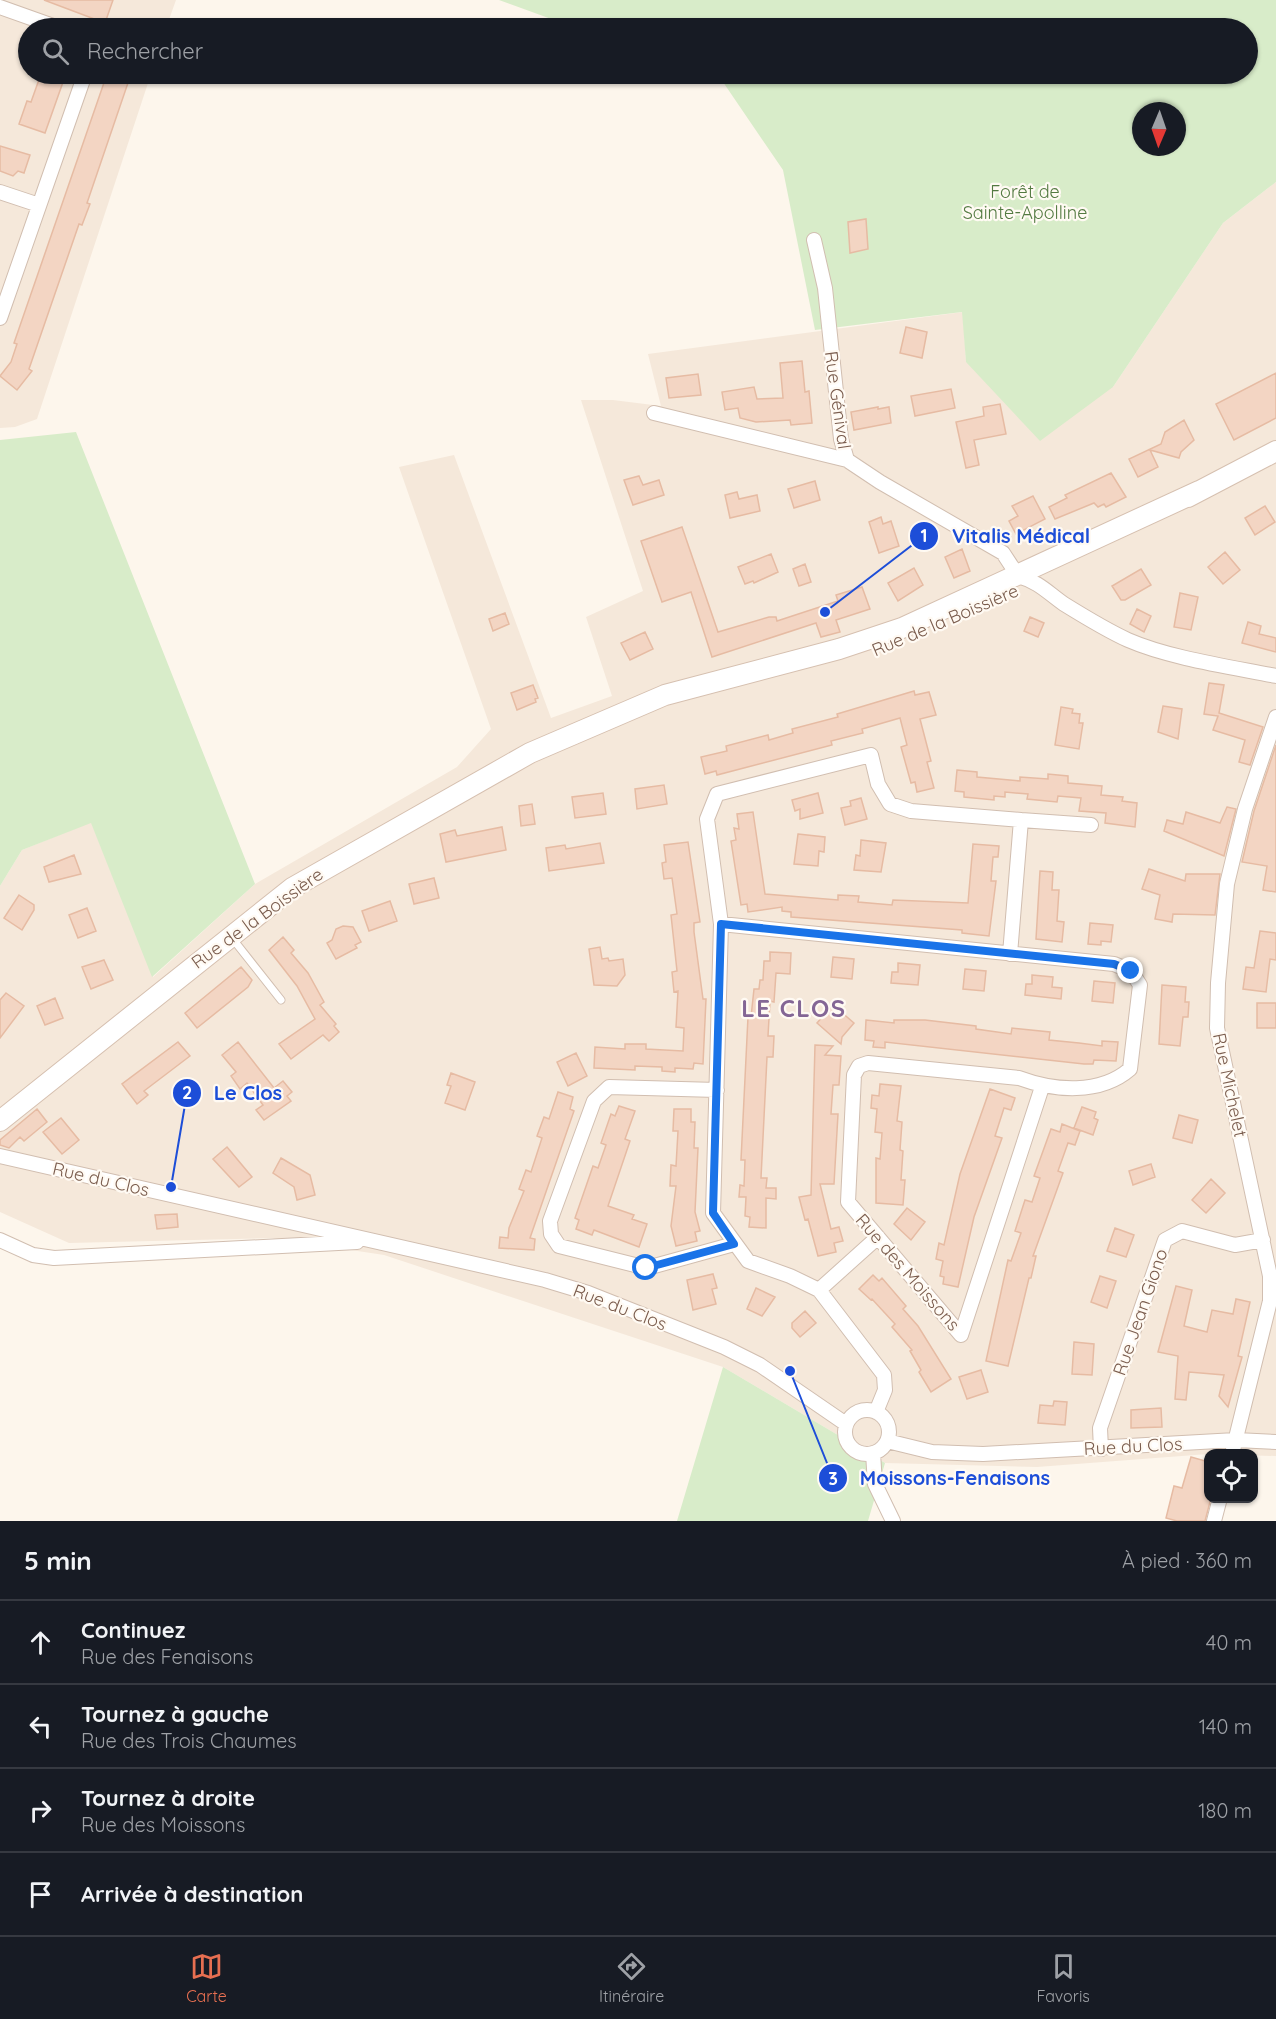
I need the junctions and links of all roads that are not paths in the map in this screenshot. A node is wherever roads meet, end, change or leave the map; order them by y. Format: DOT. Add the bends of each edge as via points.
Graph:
graph roads {
  1 [pos="0,8"];
  2 [pos="30,18"];
  3 [pos="81,84"];
  4 [pos="0,192"];
  5 [pos="39,205"];
  6 [pos="814,240"];
  7 [pos="0,318"];
  8 [pos="654,413"];
  9 [pos="1276,451"];
  10 [pos="847,460"];
  11 [pos="1027,578"];
  12 [pos="1276,676"];
  13 [pos="1276,717"];
  14 [pos="1022,820"];
  15 [pos="1091,825"];
  16 [pos="721,924"];
  17 [pos="230,936"];
  18 [pos="1010,954"];
  19 [pos="281,1000"];
  20 [pos="1042,1087"];
  21 [pos="717,1090"];
  22 [pos="0,1121"];
  23 [pos="0,1156"];
  24 [pos="307,1226"];
  25 [pos="878,1237"];
  26 [pos="0,1240"];
  27 [pos="1263,1240"];
  28 [pos="372,1241"];
  29 [pos="734,1244"];
  30 [pos="303,1245"];
  31 [pos="819,1290"];
  32 [pos="876,1412"];
  33 [pos="846,1424"];
  34 [pos="887,1441"];
  35 [pos="1276,1442"];
  36 [pos="1234,1447"];
  37 [pos="1101,1449"];
  38 [pos="873,1453"];
  39 [pos="1219,1503"];
  40 [pos="893,1521"];
  41 [pos="1214,1521"];
  1 -- 2 [label="street"];
  3 -- 5 [label="street"];
  4 -- 5 [label="street"];
  5 -- 7 [label="street"];
  6 -- 10 [label="street, Rue Génival" via="830,307 841,439"];
  8 -- 10 [label="street"];
  9 -- 11 [label="main road, Rue de la Boissière"];
  10 -- 11 [label="street, Rue Génival" via="1003,553"];
  11 -- 12 [label="street, Rue Génival" via="1083,616 1130,641"];
  11 -- 17 [label="main road, Rue de la Boissière" via="884,649 603,719 530,753 362,846 291,888"];
  13 -- 27 [label="street, Rue Michelet" via="1245,809 1227,884 1217,1006 1217,1028"];
  14 -- 15 [label="street"];
  14 -- 16 [label="street" via="911,811 891,804 878,784 871,754 717,794 707,819"];
  14 -- 18 [label="street"];
  16 -- 18 [label="street, Rue des Moissons"];
  16 -- 21 [label="street"];
  17 -- 19 [label="lane"];
  17 -- 22 [label="main road, Rue de la Boissière"];
  18 -- 20 [label="street, Rue des Moissons" via="1114,964 1131,971 1140,985 1130,1069 1117,1080 1095,1087"];
  20 -- 25 [label="street, Rue des Moissons" via="1019,1078 868,1063 859,1066 854,1075 848,1202"];
  20 -- 25 [label="street, Rue des Moissons" via="961,1335"];
  21 -- 29 [label="street" via="713,1213"];
  21 -- 29 [label="street" via="609,1087 594,1101 550,1221 551,1234 559,1246 646,1268"];
  23 -- 24 [label="street, Rue du Clos"];
  24 -- 28 [label="street, Rue du Clos"];
  24 -- 30 [label="street" via="309,1235"];
  25 -- 31 [label="street"];
  26 -- 30 [label="street, Rue du Clos" via="33,1255 54,1258"];
  27 -- 36 [label="street, Rue Michelet" via="1270,1301"];
  27 -- 37 [label="street, Rue Jean Giono" via="1235,1245 1182,1231 1165,1240 1100,1428"];
  28 -- 30 [label="street, Rue du Clos"];
  28 -- 33 [label="street, Rue du Clos" via="588,1293 760,1365"];
  29 -- 31 [label="street" via="748,1262"];
  31 -- 32 [label="street" via="884,1375 885,1390"];
  32 -- 33 [label="street" via="862,1411"];
  32 -- 34 [label="street" via="888,1428"];
  33 -- 38 [label="street" via="850,1447 857,1452"];
  34 -- 37 [label="street, Rue du Clos" via="942,1453"];
  34 -- 38 [label="street"];
  35 -- 36 [label="street, Rue du Clos"];
  36 -- 37 [label="street, Rue du Clos"];
  38 -- 40 [label="street" via="875,1484"];
  39 -- 41 [label="street"];
}
